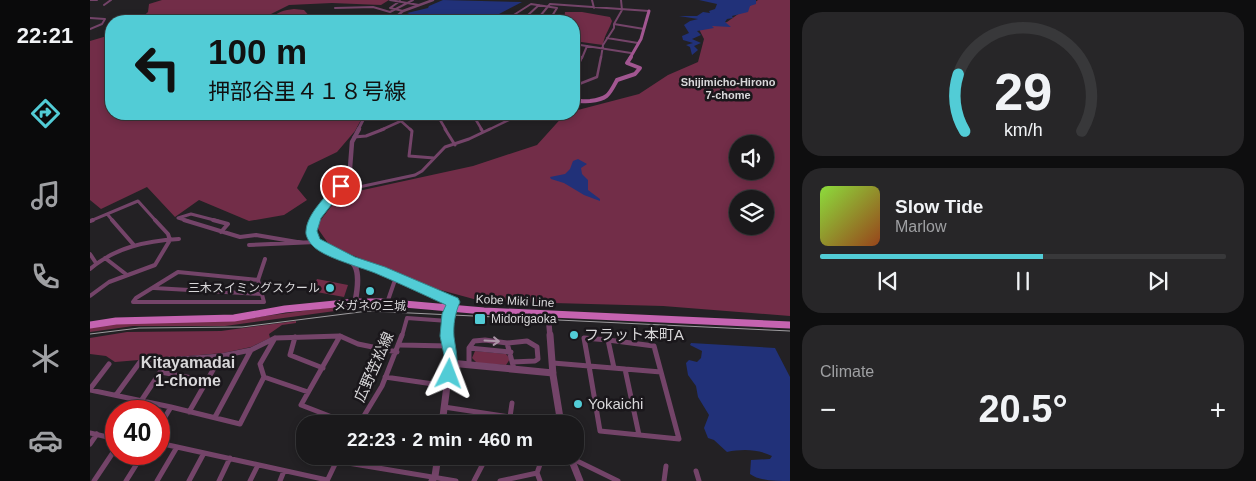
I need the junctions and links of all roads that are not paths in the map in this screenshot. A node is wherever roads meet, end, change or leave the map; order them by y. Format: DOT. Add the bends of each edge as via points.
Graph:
graph roads {
  1 [pos="90,0"];
  2 [pos="97,0"];
  3 [pos="111,0"];
  4 [pos="391,0"];
  5 [pos="402,0"];
  6 [pos="413,0"];
  7 [pos="433,0"];
  8 [pos="588,0"];
  9 [pos="592,0"];
  10 [pos="621,0"];
  11 [pos="399,2"];
  12 [pos="406,3"];
  13 [pos="104,5"];
  14 [pos="419,5"];
  15 [pos="539,5"];
  16 [pos="547,6"];
  17 [pos="335,8"];
  18 [pos="594,8"];
  19 [pos="395,10"];
  20 [pos="622,10"];
  21 [pos="404,11"];
  22 [pos="649,11"];
  23 [pos="398,15"];
  24 [pos="514,15"];
  25 [pos="528,15"];
  26 [pos="540,15"];
  27 [pos="553,15"];
  28 [pos="90,18"];
  29 [pos="614,24"];
  30 [pos="90,29"];
  31 [pos="644,29"];
  32 [pos="607,38"];
  33 [pos="638,43"];
  34 [pos="580,45"];
  35 [pos="588,46"];
  36 [pos="601,49"];
  37 [pos="631,53"];
  38 [pos="580,60"];
  39 [pos="580,84"];
  40 [pos="580,102"];
  41 [pos="363,120"];
  42 [pos="440,120"];
  43 [pos="476,120"];
  44 [pos="508,120"];
  45 [pos="401,121"];
  46 [pos="483,132"];
  47 [pos="354,137"];
  48 [pos="455,145"];
  49 [pos="434,158"];
  50 [pos="338,189"];
  51 [pos="108,215"];
  52 [pos="90,221"];
  53 [pos="221,232"];
  54 [pos="179,239"];
  55 [pos="170,240"];
  56 [pos="316,242"];
  57 [pos="303,243"];
  58 [pos="133,244"];
  59 [pos="249,245"];
  60 [pos="90,254"];
  61 [pos="105,258"];
  62 [pos="265,260"];
  63 [pos="351,260"];
  64 [pos="96,263"];
  65 [pos="90,268"];
  66 [pos="128,275"];
  67 [pos="396,277"];
  68 [pos="258,280"];
  69 [pos="154,288"];
  70 [pos="261,294"];
  71 [pos="90,296"];
  72 [pos="264,302"];
  73 [pos="355,302"];
  74 [pos="387,303"];
  75 [pos="450,308"];
  76 [pos="265,313"];
  77 [pos="548,314"];
  78 [pos="448,321"];
  79 [pos="90,325"];
  80 [pos="790,325"];
  81 [pos="340,336"];
  82 [pos="275,338"];
  83 [pos="295,338"];
  84 [pos="608,340"];
  85 [pos="507,343"];
  86 [pos="400,345"];
  87 [pos="449,346"];
  88 [pos="469,348"];
  89 [pos="251,350"];
  90 [pos="397,352"];
  91 [pos="511,352"];
  92 [pos="221,356"];
  93 [pos="170,359"];
  94 [pos="450,363"];
  95 [pos="552,363"];
  96 [pos="109,364"];
  97 [pos="469,365"];
  98 [pos="513,365"];
  99 [pos="589,366"];
  100 [pos="323,368"];
  101 [pos="614,368"];
  102 [pos="625,369"];
  103 [pos="161,372"];
  104 [pos="661,372"];
  105 [pos="553,373"];
  106 [pos="264,377"];
  107 [pos="386,377"];
  108 [pos="206,381"];
  109 [pos="447,386"];
  110 [pos="90,389"];
  111 [pos="308,392"];
  112 [pos="116,395"];
  113 [pos="137,400"];
  114 [pos="142,400"];
  115 [pos="512,403"];
  116 [pos="171,407"];
  117 [pos="444,407"];
  118 [pos="189,412"];
  119 [pos="328,415"];
  120 [pos="365,415"];
  121 [pos="443,415"];
  122 [pos="497,415"];
  123 [pos="510,415"];
  124 [pos="560,415"];
  125 [pos="215,417"];
  126 [pos="90,433"];
  127 [pos="97,434"];
  128 [pos="639,435"];
  129 [pos="105,436"];
  130 [pos="90,444"];
  131 [pos="170,445"];
  132 [pos="177,447"];
  133 [pos="204,453"];
  134 [pos="230,458"];
  135 [pos="105,464"];
  136 [pos="258,464"];
  137 [pos="584,464"];
  138 [pos="136,465"];
  139 [pos="334,465"];
  140 [pos="366,465"];
  141 [pos="436,465"];
  142 [pos="482,465"];
  143 [pos="540,465"];
  144 [pos="573,465"];
  145 [pos="666,466"];
  146 [pos="284,470"];
  147 [pos="696,471"];
  148 [pos="537,473"];
  149 [pos="433,479"];
  150 [pos="327,480"];
  151 [pos="94,481"];
  152 [pos="126,481"];
  153 [pos="157,481"];
  154 [pos="189,481"];
  155 [pos="219,481"];
  156 [pos="250,481"];
  157 [pos="280,481"];
  158 [pos="456,481"];
  159 [pos="474,481"];
  160 [pos="500,481"];
  161 [pos="540,481"];
  162 [pos="580,481"];
  163 [pos="618,481"];
  164 [pos="664,481"];
  165 [pos="699,481"];
  1 -- 2 [label="street"];
  3 -- 13 [label="street"];
  4 -- 11 [label="street"];
  5 -- 11 [label="street"];
  6 -- 12 [label="street"];
  7 -- 14 [label="street"];
  8 -- 9 [label="street"];
  9 -- 18 [label="street"];
  10 -- 20 [label="street"];
  11 -- 12 [label="street"];
  11 -- 19 [label="street" via="390,8"];
  12 -- 14 [label="street"];
  12 -- 19 [label="street"];
  14 -- 21 [label="street"];
  15 -- 16 [label="street"];
  15 -- 24 [label="street" via="531,4"];
  15 -- 25 [label="street"];
  16 -- 18 [label="street"];
  16 -- 26 [label="street"];
  16 -- 27 [label="street" via="557,8"];
  17 -- 19 [label="street" via="373,6 390,12"];
  18 -- 20 [label="street"];
  19 -- 21 [label="street"];
  20 -- 22 [label="street"];
  20 -- 29 [label="street"];
  21 -- 23 [label="street"];
  22 -- 31 [label="main road"];
  28 -- 30 [label="street" via="105,19 104,23"];
  29 -- 31 [label="street"];
  29 -- 32 [label="street"];
  31 -- 33 [label="main road"];
  32 -- 33 [label="street"];
  32 -- 36 [label="street"];
  33 -- 37 [label="main road"];
  34 -- 35 [label="street"];
  35 -- 36 [label="street"];
  35 -- 38 [label="street"];
  36 -- 37 [label="street"];
  36 -- 39 [label="street" via="597,77"];
  37 -- 40 [label="main road" via="627,64 640,68 635,74 617,80 604,99"];
  41 -- 47 [label="street"];
  42 -- 48 [label="street"];
  43 -- 46 [label="street"];
  44 -- 46 [label="street"];
  45 -- 47 [label="street" via="364,138"];
  45 -- 49 [label="street" via="412,131 408,156"];
  46 -- 48 [label="street"];
  47 -- 50 [label="street" via="350,168"];
  48 -- 49 [label="street" via="445,148"];
  49 -- 50 [label="street" via="415,175"];
  50 -- 56 [label="street" via="312,224"];
  51 -- 52 [label="street"];
  51 -- 55 [label="street" via="138,202"];
  51 -- 58 [label="street"];
  53 -- 53 [label="street" via="187,222 178,218 191,214 228,224"];
  53 -- 57 [label="street"];
  54 -- 55 [label="street"];
  55 -- 58 [label="street"];
  55 -- 66 [label="street" via="155,265"];
  56 -- 57 [label="street"];
  56 -- 63 [label="street"];
  57 -- 59 [label="street"];
  58 -- 61 [label="street"];
  60 -- 64 [label="street"];
  61 -- 64 [label="street"];
  61 -- 66 [label="street"];
  62 -- 68 [label="street"];
  63 -- 67 [label="street"];
  63 -- 73 [label="street" via="359,270 360,284"];
  64 -- 65 [label="street"];
  66 -- 71 [label="street" via="109,282"];
  67 -- 74 [label="street"];
  67 -- 75 [label="street" via="453,302"];
  68 -- 69 [label="street" via="178,272"];
  68 -- 70 [label="street"];
  69 -- 70 [label="street"];
  69 -- 72 [label="street" via="132,302"];
  70 -- 72 [label="street"];
  72 -- 76 [label="street"];
  73 -- 74 [label="main road, Kobe Miki Line"];
  73 -- 76 [label="main road, Kobe Miki Line"];
  74 -- 75 [label="main road, Kobe Miki Line"];
  75 -- 77 [label="main road, Kobe Miki Line"];
  75 -- 78 [label="street"];
  76 -- 79 [label="main road, Kobe Miki Line" via="234,318 116,321"];
  77 -- 80 [label="main road, Kobe Miki Line"];
  77 -- 95 [label="street"];
  78 -- 86 [label="street, 広野笠松線" via="407,318"];
  78 -- 87 [label="street"];
  81 -- 83 [label="street"];
  81 -- 90 [label="street" via="358,344"];
  81 -- 100 [label="street"];
  82 -- 83 [label="street"];
  82 -- 89 [label="street"];
  82 -- 106 [label="street" via="260,364"];
  83 -- 100 [label="street" via="290,355"];
  84 -- 99 [label="street" via="584,338"];
  84 -- 101 [label="street"];
  84 -- 104 [label="street" via="654,346"];
  88 -- 85 [label="street, one-way" via="474,341"];
  85 -- 91 [label="street"];
  85 -- 98 [label="street" via="529,341 537,347 538,359"];
  86 -- 87 [label="street"];
  86 -- 90 [label="street, 広野笠松線"];
  87 -- 94 [label="street"];
  88 -- 91 [label="street"];
  88 -- 97 [label="street"];
  89 -- 92 [label="street"];
  89 -- 125 [label="street"];
  90 -- 107 [label="street, 広野笠松線"];
  91 -- 98 [label="street"];
  92 -- 93 [label="street"];
  92 -- 108 [label="street"];
  93 -- 103 [label="street"];
  93 -- 112 [label="street" via="140,362"];
  94 -- 97 [label="street"];
  94 -- 109 [label="street"];
  95 -- 99 [label="street"];
  95 -- 105 [label="street"];
  96 -- 110 [label="street"];
  97 -- 98 [label="street"];
  98 -- 105 [label="street"];
  99 -- 101 [label="street"];
  99 -- 128 [label="street" via="600,431"];
  100 -- 111 [label="street"];
  101 -- 102 [label="street"];
  102 -- 104 [label="street"];
  102 -- 128 [label="street"];
  103 -- 108 [label="street"];
  103 -- 114 [label="street"];
  104 -- 128 [label="street" via="679,439"];
  105 -- 124 [label="street"];
  106 -- 111 [label="street"];
  106 -- 125 [label="street" via="240,424"];
  107 -- 109 [label="street"];
  107 -- 120 [label="street, 広野笠松線"];
  108 -- 118 [label="street"];
  109 -- 117 [label="street"];
  110 -- 112 [label="street"];
  111 -- 119 [label="street" via="301,404"];
  112 -- 113 [label="street"];
  115 -- 123 [label="street"];
  116 -- 118 [label="street"];
  117 -- 121 [label="street"];
  117 -- 122 [label="street"];
  118 -- 125 [label="street"];
  126 -- 127 [label="street"];
  127 -- 129 [label="street"];
  127 -- 130 [label="street"];
  131 -- 132 [label="street"];
  132 -- 133 [label="street"];
  132 -- 153 [label="street"];
  133 -- 134 [label="street"];
  133 -- 154 [label="street"];
  134 -- 136 [label="street"];
  134 -- 155 [label="street"];
  135 -- 151 [label="street"];
  136 -- 146 [label="street"];
  136 -- 156 [label="street"];
  137 -- 163 [label="street"];
  138 -- 152 [label="street"];
  139 -- 150 [label="street"];
  140 -- 149 [label="street"];
  141 -- 149 [label="street"];
  142 -- 159 [label="street"];
  143 -- 148 [label="street"];
  144 -- 162 [label="street"];
  145 -- 164 [label="street"];
  146 -- 150 [label="street"];
  146 -- 157 [label="street"];
  147 -- 165 [label="street"];
  148 -- 160 [label="street"];
  148 -- 161 [label="street"];
  149 -- 158 [label="street"];
}
